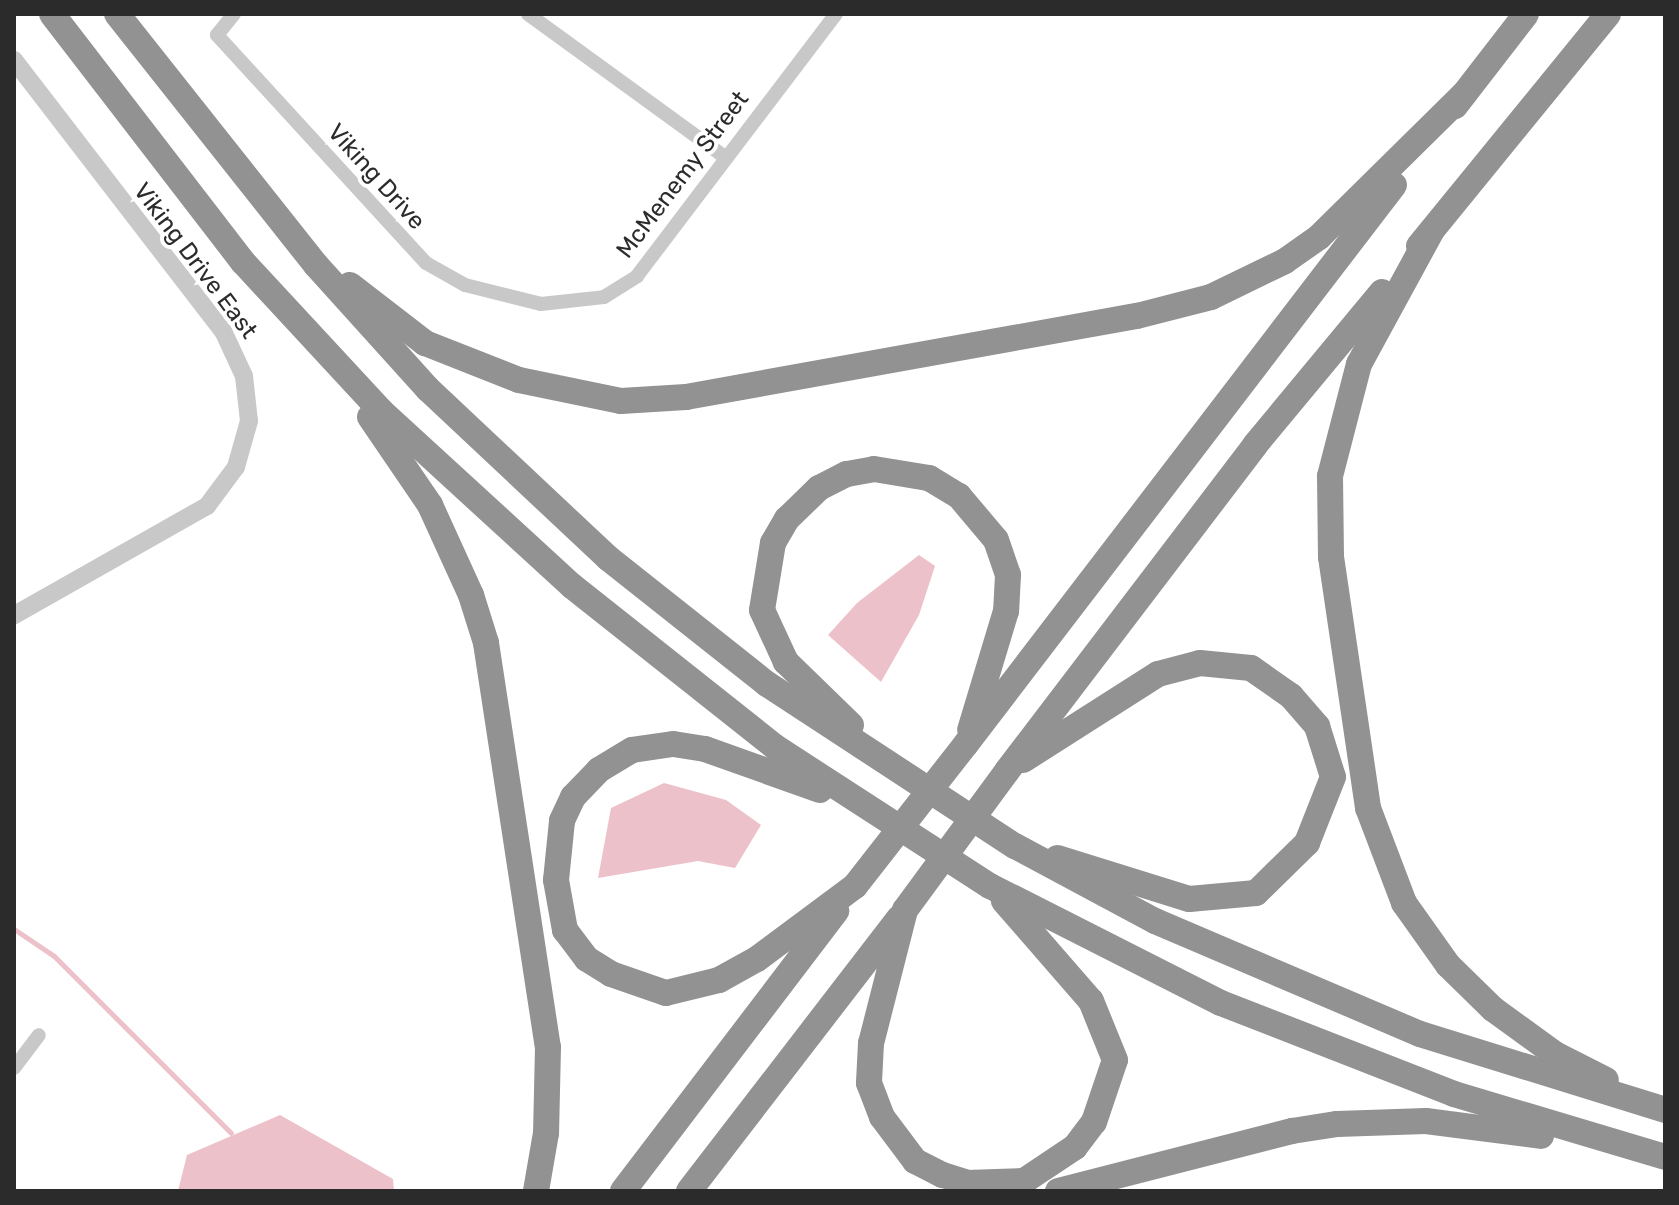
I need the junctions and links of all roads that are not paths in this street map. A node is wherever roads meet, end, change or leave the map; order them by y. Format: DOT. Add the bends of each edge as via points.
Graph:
graph roads {
  1 [pos="52,14"];
  2 [pos="117,14"];
  3 [pos="234,14"];
  4 [pos="528,14"];
  5 [pos="836,14"];
  6 [pos="1526,14"];
  7 [pos="1608,14"];
  8 [pos="14,60"];
  9 [pos="1464,94"];
  10 [pos="726,158"];
  11 [pos="278,220"];
  12 [pos="1431,232"];
  13 [pos="533,302"];
  14 [pos="321,349"];
  15 [pos="14,615"];
  16 [pos="969,739"];
  17 [pos="1012,766"];
  18 [pos="902,775"];
  19 [pos="860,806"];
  20 [pos="1020,849"];
  21 [pos="855,886"];
  22 [pos="990,886"];
  23 [pos="903,915"];
  24 [pos="39,1035"];
  25 [pos="14,1068"];
  26 [pos="1665,1103"];
  27 [pos="1665,1110"];
  28 [pos="1665,1160"];
  29 [pos="536,1191"];
  30 [pos="623,1191"];
  31 [pos="689,1191"];
  32 [pos="1058,1191"];
  1 -- 14 [label="highway" via="193,203"];
  2 -- 11 [label="highway"];
  3 -- 13 [label="street, Viking Drive" via="217,35 426,263 465,285"];
  4 -- 10 [label="street"];
  5 -- 10 [label="street, McMenemy Street"];
  6 -- 9 [label="highway"];
  7 -- 12 [label="highway"];
  8 -- 15 [label="street, Viking Drive East" via="224,333 244,376 249,421 236,467 207,506"];
  9 -- 11 [label="highway" via="1319,237 1261,274 1211,297 1137,316 686,397 621,401 558,391 455,357 425,343 374,305"];
  9 -- 16 [label="highway"];
  10 -- 13 [label="street, McMenemy Street" via="624,288 582,302"];
  11 -- 18 [label="highway" via="428,389 608,558 767,684"];
  12 -- 17 [label="highway" via="1255,445"];
  12 -- 26 [label="highway" via="1359,364 1336,435 1330,476 1331,557 1368,808 1404,903 1470,988 1555,1054"];
  14 -- 19 [label="highway" via="420,449 572,586 692,685"];
  14 -- 29 [label="highway" via="430,505 467,584 486,643 548,1047 546,1133"];
  16 -- 18 [label="highway" via="1006,611 1008,575 996,540 959,496 929,478 874,469 847,474 819,488 787,519 773,543 762,610 786,662"];
  16 -- 21 [label="highway, bridge"];
  17 -- 20 [label="highway" via="1158,674 1200,663 1251,668 1291,696 1317,726 1333,777 1307,843 1256,893 1189,899"];
  17 -- 23 [label="highway, bridge"];
  18 -- 20 [label="highway"];
  19 -- 21 [label="highway" via="705,749 673,744 632,750 599,770 573,797 556,851 565,930 587,959 633,985 666,993 719,980 757,959"];
  19 -- 22 [label="highway"];
  20 -- 27 [label="highway" via="1155,921 1321,995 1507,1063"];
  21 -- 30 [label="highway"];
  22 -- 23 [label="highway" via="1091,1001 1115,1060 1094,1122 1075,1147 1024,1181 967,1183 943,1175 915,1161 882,1117 869,1083 871,1043"];
  22 -- 28 [label="highway" via="1221,1003 1359,1060"];
  23 -- 31 [label="highway"];
  24 -- 25 [label="street"];
  28 -- 32 [label="highway" via="1482,1126 1381,1121 1292,1131"];
}
